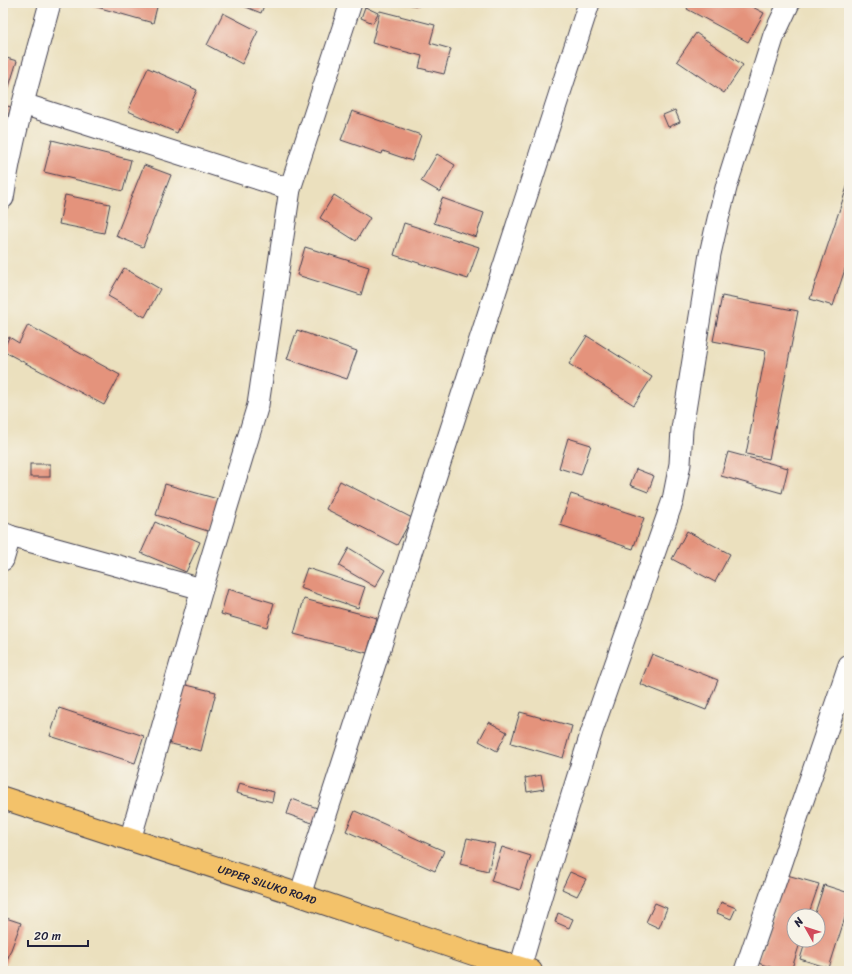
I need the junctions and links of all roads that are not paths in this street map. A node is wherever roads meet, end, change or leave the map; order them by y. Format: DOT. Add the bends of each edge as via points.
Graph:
graph roads {
  1 [pos="50,3"];
  2 [pos="351,3"];
  3 [pos="589,3"];
  4 [pos="789,3"];
  5 [pos="23,104"];
  6 [pos="290,189"];
  7 [pos="3,198"];
  8 [pos="6,534"];
  9 [pos="3,560"];
  10 [pos="202,589"];
  11 [pos="849,665"];
  12 [pos="3,798"];
  13 [pos="130,840"];
  14 [pos="300,895"];
  15 [pos="523,970"];
  16 [pos="745,971"];
  1 -- 5 [label="street"];
  2 -- 6 [label="street"];
  3 -- 14 [label="street"];
  4 -- 15 [label="street" via="774,35 718,219 682,429 680,464 673,500 592,731 556,846"];
  5 -- 6 [label="street"];
  5 -- 7 [label="street"];
  6 -- 10 [label="street" via="258,405"];
  8 -- 9 [label="street"];
  8 -- 10 [label="street"];
  10 -- 13 [label="street"];
  11 -- 16 [label="street"];
  12 -- 13 [label="main road, UPPER SILUKO ROAD"];
  13 -- 14 [label="main road, UPPER SILUKO ROAD"];
  14 -- 15 [label="main road, UPPER SILUKO ROAD"];
}
